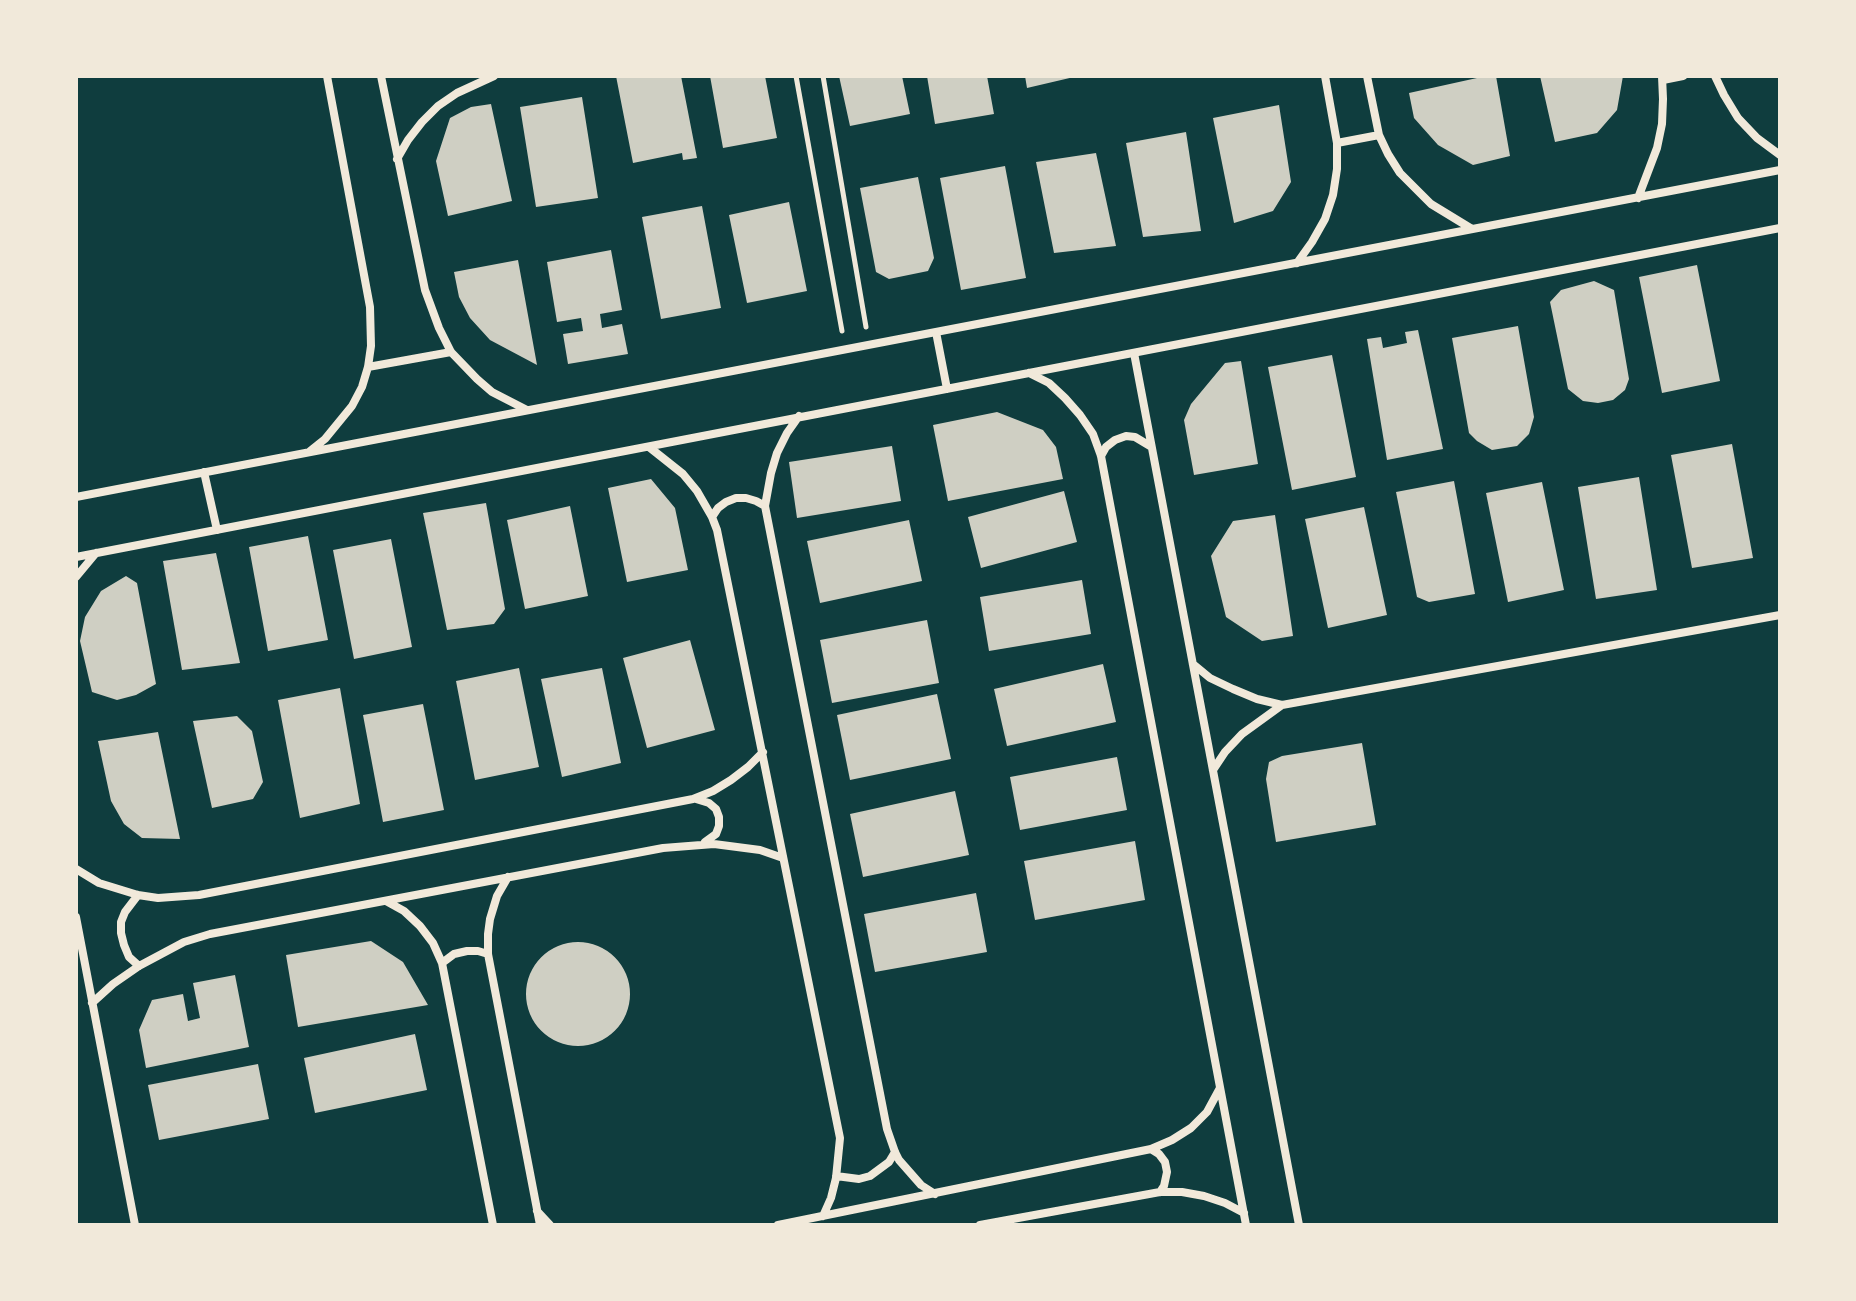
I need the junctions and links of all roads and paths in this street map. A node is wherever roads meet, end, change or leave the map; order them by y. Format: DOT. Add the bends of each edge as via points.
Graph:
graph roads {
  1 [pos="327,76"];
  2 [pos="381,76"];
  3 [pos="494,76"];
  4 [pos="796,76"];
  5 [pos="823,76"];
  6 [pos="1325,76"];
  7 [pos="1367,76"];
  8 [pos="1683,76"];
  9 [pos="1715,76"];
  10 [pos="1662,78"];
  11 [pos="1379,135"];
  12 [pos="1337,143"];
  13 [pos="1780,155"];
  14 [pos="397,160"];
  15 [pos="1780,170"];
  16 [pos="1638,198"];
  17 [pos="1780,228"];
  18 [pos="1473,229"];
  19 [pos="1297,263"];
  20 [pos="936,332"];
  21 [pos="869,345"];
  22 [pos="845,349"];
  23 [pos="451,352"];
  24 [pos="1134,353"];
  25 [pos="368,367"];
  26 [pos="1028,373"];
  27 [pos="947,389"];
  28 [pos="528,410"];
  29 [pos="799,416"];
  30 [pos="649,447"];
  31 [pos="1151,447"];
  32 [pos="309,452"];
  33 [pos="1101,456"];
  34 [pos="204,472"];
  35 [pos="76,497"];
  36 [pos="765,506"];
  37 [pos="712,517"];
  38 [pos="217,530"];
  39 [pos="96,553"];
  40 [pos="76,557"];
  41 [pos="76,577"];
  42 [pos="1780,615"];
  43 [pos="1192,663"];
  44 [pos="1282,705"];
  45 [pos="763,752"];
  46 [pos="1213,770"];
  47 [pos="693,799"];
  48 [pos="701,844"];
  49 [pos="783,858"];
  50 [pos="76,869"];
  51 [pos="508,877"];
  52 [pos="138,895"];
  53 [pos="386,901"];
  54 [pos="76,917"];
  55 [pos="488,954"];
  56 [pos="442,963"];
  57 [pos="139,966"];
  58 [pos="92,1003"];
  59 [pos="1220,1087"];
  60 [pos="1151,1149"];
  61 [pos="895,1152"];
  62 [pos="836,1176"];
  63 [pos="1160,1192"];
  64 [pos="935,1194"];
  65 [pos="537,1211"];
  66 [pos="1244,1213"];
  67 [pos="823,1216"];
  68 [pos="135,1225"];
  69 [pos="493,1225"];
  70 [pos="540,1225"];
  71 [pos="550,1225"];
  72 [pos="778,1225"];
  73 [pos="980,1225"];
  74 [pos="1246,1225"];
  75 [pos="1299,1225"];
  1 -- 25 [label="street" via="370,307"];
  2 -- 14 [label="street"];
  3 -- 14 [label="street" via="438,106"];
  4 -- 22 [label="path"];
  5 -- 21 [label="path"];
  6 -- 12 [label="street"];
  7 -- 11 [label="street"];
  8 -- 10 [label="street"];
  9 -- 13 [label="street" via="1738,118"];
  10 -- 16 [label="street" via="1662,124"];
  11 -- 12 [label="street"];
  11 -- 18 [label="street" via="1415,189"];
  12 -- 19 [label="street" via="1335,182 1325,219"];
  14 -- 23 [label="street" via="425,290"];
  15 -- 16 [label="street"];
  16 -- 18 [label="street"];
  17 -- 24 [label="street"];
  18 -- 19 [label="street"];
  19 -- 20 [label="street"];
  20 -- 21 [label="street"];
  20 -- 27 [label="street"];
  21 -- 22 [label="street"];
  22 -- 28 [label="street"];
  23 -- 25 [label="street"];
  23 -- 28 [label="street" via="492,392"];
  24 -- 26 [label="street"];
  24 -- 31 [label="street"];
  25 -- 32 [label="street" via="352,406"];
  26 -- 27 [label="street"];
  26 -- 33 [label="street" via="1049,383 1073,406"];
  27 -- 29 [label="street"];
  28 -- 32 [label="street"];
  29 -- 30 [label="street"];
  29 -- 36 [label="street" via="777,453"];
  30 -- 37 [label="street" via="683,474"];
  30 -- 38 [label="street"];
  31 -- 33 [label="street" via="1126,436"];
  31 -- 43 [label="street"];
  32 -- 34 [label="street"];
  33 -- 59 [label="street"];
  34 -- 35 [label="street"];
  34 -- 38 [label="street"];
  36 -- 37 [label="street" via="736,498"];
  36 -- 61 [label="street"];
  37 -- 45 [label="street"];
  38 -- 39 [label="street"];
  39 -- 40 [label="street"];
  39 -- 41 [label="street"];
  42 -- 44 [label="street"];
  43 -- 44 [label="street" via="1233,689"];
  43 -- 46 [label="street"];
  44 -- 46 [label="street" via="1242,734"];
  45 -- 47 [label="street" via="731,780"];
  45 -- 49 [label="street"];
  46 -- 75 [label="street"];
  47 -- 48 [label="street" via="709,803 719,817 716,834"];
  47 -- 52 [label="street" via="199,895"];
  48 -- 49 [label="street" via="738,846"];
  48 -- 51 [label="street"];
  49 -- 62 [label="street" via="840,1138"];
  50 -- 52 [label="street" via="99,883"];
  51 -- 53 [label="street"];
  51 -- 55 [label="street" via="490,919"];
  52 -- 57 [label="street" via="125,912 121,933 129,957"];
  53 -- 56 [label="street" via="420,926"];
  53 -- 57 [label="street" via="210,934"];
  54 -- 58 [label="street"];
  55 -- 56 [label="street" via="467,951"];
  55 -- 65 [label="street"];
  56 -- 69 [label="street"];
  57 -- 58 [label="street"];
  58 -- 68 [label="street"];
  59 -- 60 [label="street" via="1191,1128"];
  59 -- 66 [label="street"];
  60 -- 63 [label="street" via="1165,1162"];
  60 -- 64 [label="street"];
  61 -- 62 [label="street" via="870,1176"];
  61 -- 64 [label="street" via="909,1173"];
  62 -- 67 [label="street"];
  63 -- 66 [label="street" via="1204,1196"];
  63 -- 73 [label="street"];
  64 -- 67 [label="street"];
  65 -- 70 [label="street"];
  65 -- 71 [label="street"];
  66 -- 74 [label="street"];
  67 -- 72 [label="street"];
}
